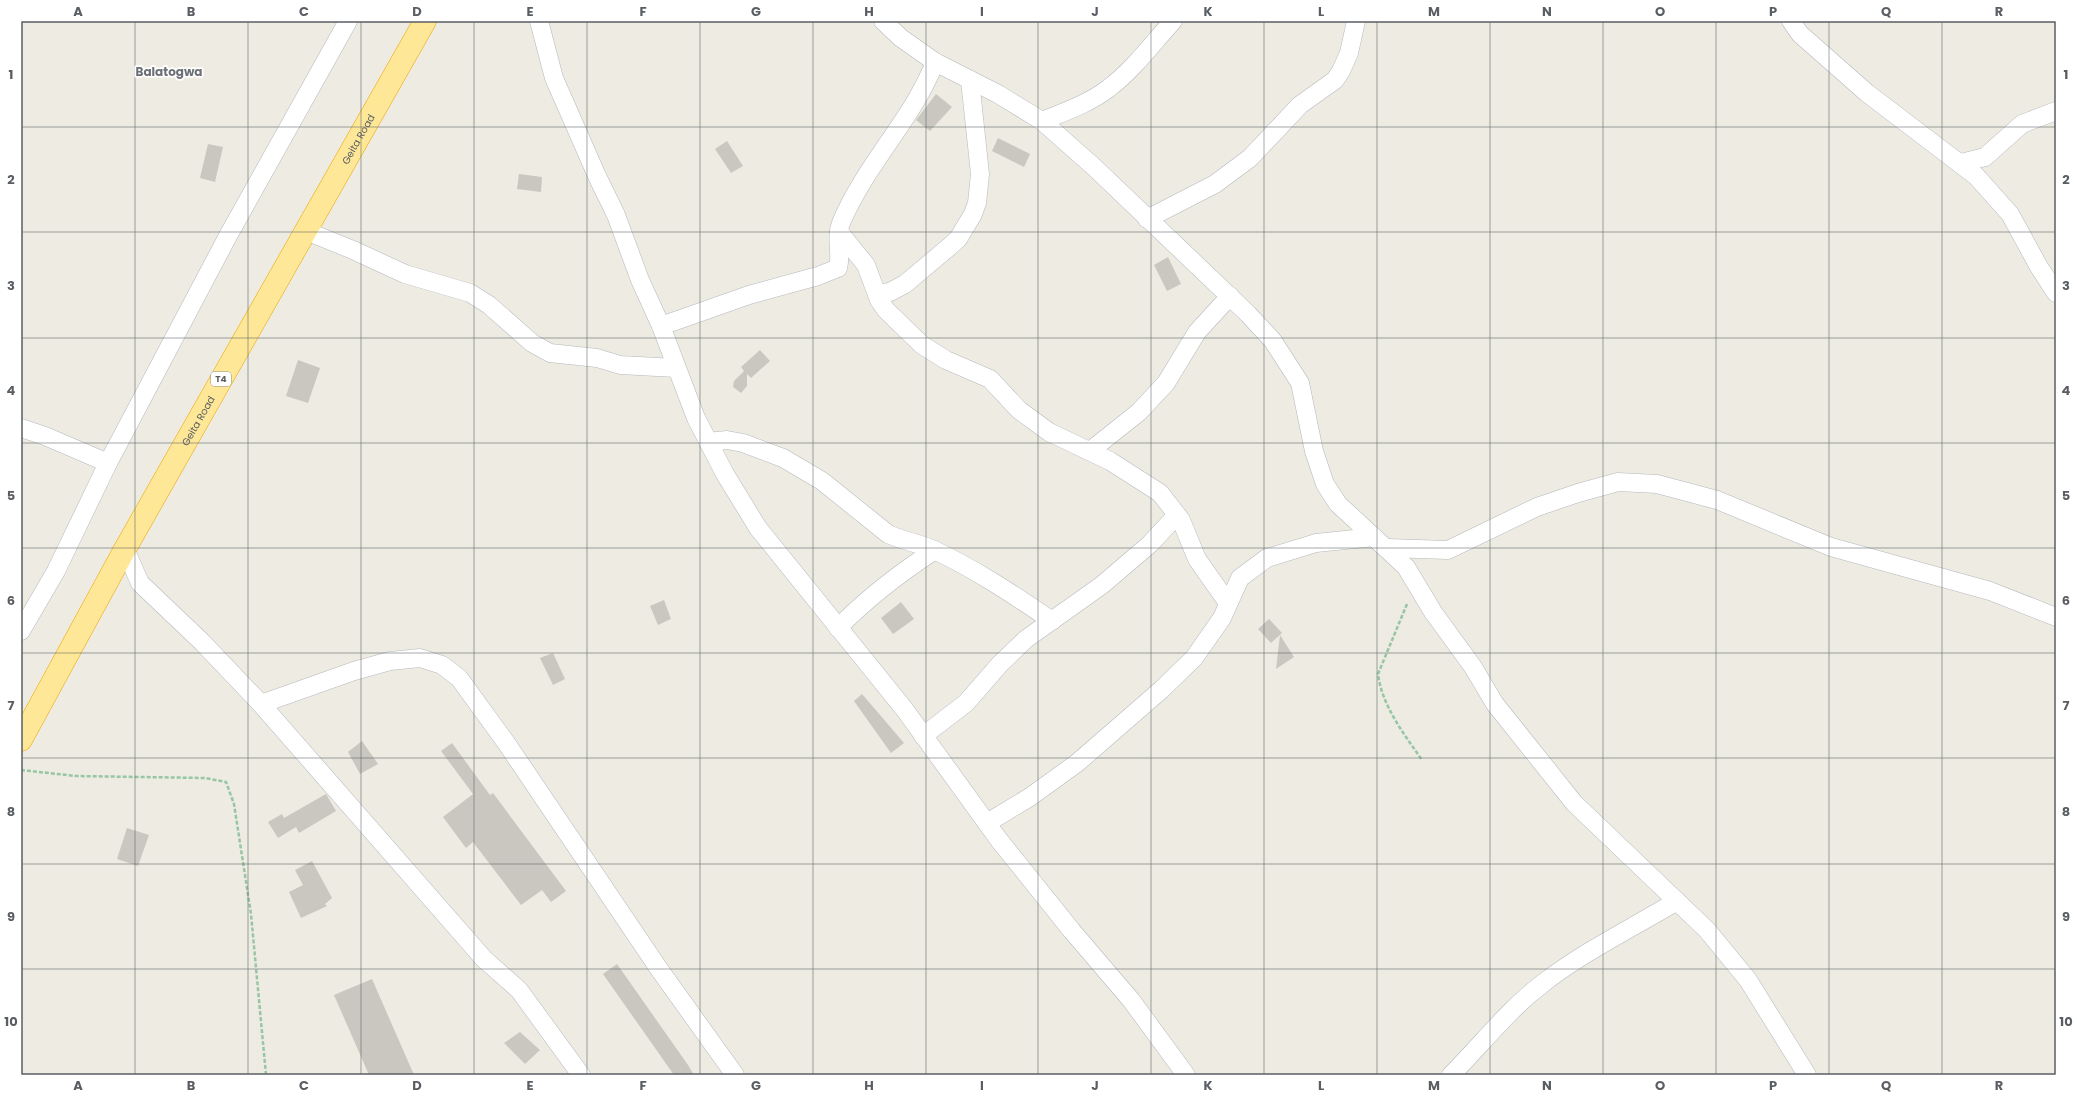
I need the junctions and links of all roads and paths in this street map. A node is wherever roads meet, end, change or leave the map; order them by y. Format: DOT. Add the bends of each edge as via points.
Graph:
graph roads {
  1 [pos="348,21"];
  2 [pos="425,21"];
  3 [pos="539,21"];
  4 [pos="883,21"];
  5 [pos="1172,21"];
  6 [pos="1356,21"];
  7 [pos="1791,21"];
  8 [pos="935,62"];
  9 [pos="970,80"];
  10 [pos="2056,111"];
  11 [pos="1042,121"];
  12 [pos="1961,163"];
  13 [pos="1147,219"];
  14 [pos="310,225"];
  15 [pos="839,232"];
  16 [pos="2056,293"];
  17 [pos="878,294"];
  18 [pos="1230,296"];
  19 [pos="661,326"];
  20 [pos="676,368"];
  21 [pos="21,428"];
  22 [pos="708,442"];
  23 [pos="1090,451"];
  24 [pos="108,463"];
  25 [pos="1177,515"];
  26 [pos="1374,537"];
  27 [pos="1388,548"];
  28 [pos="125,549"];
  29 [pos="935,550"];
  30 [pos="1416,584"];
  31 [pos="1228,604"];
  32 [pos="2056,618"];
  33 [pos="1052,621"];
  34 [pos="838,628"];
  35 [pos="21,631"];
  36 [pos="261,704"];
  37 [pos="923,736"];
  38 [pos="21,740"];
  39 [pos="1422,760"];
  40 [pos="21,770"];
  41 [pos="987,823"];
  42 [pos="1677,901"];
  43 [pos="266,1075"];
  44 [pos="581,1075"];
  45 [pos="735,1075"];
  46 [pos="1186,1075"];
  47 [pos="1451,1075"];
  48 [pos="1807,1075"];
  1 -- 24 [label="street" via="229,234"];
  2 -- 14 [label="highway, Geita Road / T4"];
  3 -- 19 [label="street" via="554,78 616,215 640,280"];
  4 -- 8 [label="street" via="901,38"];
  5 -- 11 [label="street" via="1138,62 1108,89 1074,108"];
  6 -- 13 [label="street" via="1349,53 1335,80 1300,105 1250,158 1215,184"];
  7 -- 12 [label="street" via="1800,34 1867,93"];
  8 -- 9 [label="street"];
  8 -- 15 [label="street" via="921,93 880,154 847,210"];
  9 -- 11 [label="street"];
  9 -- 17 [label="street" via="980,174 974,214 949,248 905,284 890,292"];
  10 -- 12 [label="street" via="2022,124 1985,156"];
  11 -- 13 [label="street"];
  12 -- 16 [label="street" via="2010,214 2039,268"];
  13 -- 18 [label="street"];
  14 -- 20 [label="street" via="311,234 405,274 470,293 489,305 532,343 550,353 597,358 620,365"];
  14 -- 28 [label="highway, Geita Road / T4"];
  15 -- 17 [label="street" via="866,265"];
  15 -- 19 [label="street" via="838,268 749,295"];
  17 -- 23 [label="street" via="886,310 922,345 946,360 990,379 1019,410 1049,432"];
  18 -- 23 [label="street" via="1197,332 1166,383 1139,412"];
  18 -- 26 [label="street" via="1273,341 1291,366 1300,383 1314,451 1325,484 1338,504"];
  19 -- 20 [label="street"];
  20 -- 22 [label="street"];
  21 -- 24 [label="street"];
  22 -- 29 [label="street" via="727,440 743,443 783,458 829,486 888,534"];
  22 -- 34 [label="street" via="758,528"];
  23 -- 25 [label="street" via="1160,493"];
  24 -- 35 [label="street" via="56,571"];
  25 -- 31 [label="street" via="1197,559"];
  25 -- 33 [label="street" via="1150,544"];
  26 -- 27 [label="street"];
  26 -- 31 [label="street" via="1316,543 1267,558 1240,578"];
  27 -- 30 [label="street" via="1406,567"];
  27 -- 32 [label="street" via="1448,550 1537,508 1578,492 1618,482 1657,484 1716,500 1831,548 1990,590"];
  28 -- 36 [label="street" via="140,583 202,642"];
  28 -- 38 [label="highway, Geita Road / T4"];
  29 -- 33 [label="street" via="1000,587"];
  29 -- 34 [label="street" via="878,590"];
  30 -- 39 [label="path" via="1378,674 1390,710"];
  30 -- 42 [label="street" via="1495,704 1542,765 1580,809"];
  31 -- 41 [label="street" via="1222,618 1194,658 1161,690 1077,763 1030,797"];
  33 -- 37 [label="street" via="1011,652 966,703"];
  34 -- 37 [label="street"];
  36 -- 44 [label="street" via="484,959 519,990"];
  36 -- 45 [label="street" via="390,661 420,658 442,665 459,678"];
  37 -- 41 [label="street" via="938,753"];
  40 -- 43 [label="path" via="76,776 205,778 226,782 234,804 251,914"];
  41 -- 46 [label="street" via="1072,931 1131,1000"];
  42 -- 47 [label="street" via="1575,961 1542,984 1516,1006"];
  42 -- 48 [label="street" via="1707,930 1748,980"];
}
